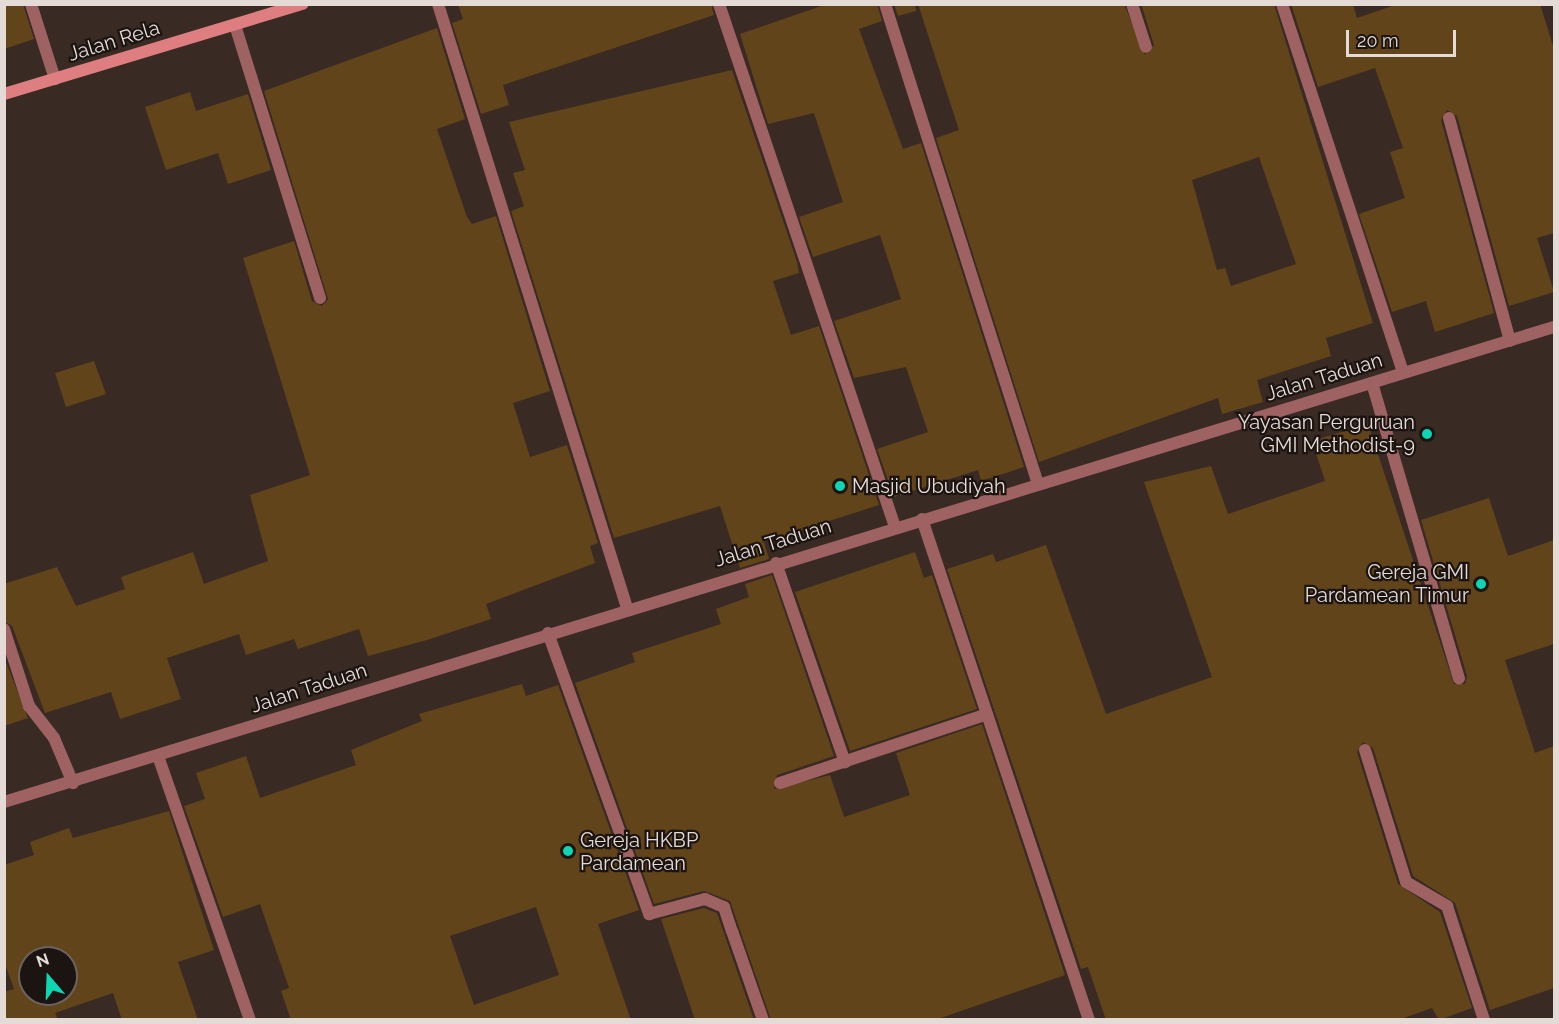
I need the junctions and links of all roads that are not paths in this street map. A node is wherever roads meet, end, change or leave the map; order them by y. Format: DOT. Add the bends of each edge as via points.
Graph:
graph roads {
  1 [pos="31,4"];
  2 [pos="303,4"];
  3 [pos="438,4"];
  4 [pos="719,4"];
  5 [pos="885,4"];
  6 [pos="1132,4"];
  7 [pos="1282,4"];
  8 [pos="235,25"];
  9 [pos="1146,47"];
  10 [pos="55,79"];
  11 [pos="4,94"];
  12 [pos="1449,118"];
  13 [pos="320,298"];
  14 [pos="1554,327"];
  15 [pos="1510,341"];
  16 [pos="1403,373"];
  17 [pos="1372,383"];
  18 [pos="1038,484"];
  19 [pos="922,519"];
  20 [pos="895,527"];
  21 [pos="776,563"];
  22 [pos="627,608"];
  23 [pos="4,629"];
  24 [pos="548,633"];
  25 [pos="1459,678"];
  26 [pos="987,714"];
  27 [pos="1365,750"];
  28 [pos="158,756"];
  29 [pos="845,762"];
  30 [pos="73,783"];
  31 [pos="780,783"];
  32 [pos="4,802"];
  33 [pos="250,1020"];
  34 [pos="763,1020"];
  35 [pos="1089,1020"];
  36 [pos="1484,1020"];
  1 -- 10 [label="street"];
  2 -- 8 [label="street, Jalan Rela"];
  3 -- 22 [label="street"];
  4 -- 20 [label="street"];
  5 -- 18 [label="street"];
  6 -- 9 [label="street"];
  7 -- 16 [label="street"];
  8 -- 10 [label="street, Jalan Rela"];
  8 -- 13 [label="street"];
  10 -- 11 [label="street, Jalan Rela"];
  12 -- 15 [label="street"];
  14 -- 15 [label="street, Jalan Taduan"];
  15 -- 16 [label="street, Jalan Taduan"];
  16 -- 17 [label="street, Jalan Taduan"];
  17 -- 18 [label="street, Jalan Taduan"];
  17 -- 25 [label="street"];
  18 -- 19 [label="street, Jalan Taduan"];
  19 -- 20 [label="street, Jalan Taduan"];
  19 -- 26 [label="street"];
  20 -- 21 [label="street, Jalan Taduan"];
  21 -- 22 [label="street, Jalan Taduan"];
  21 -- 29 [label="street"];
  22 -- 24 [label="street, Jalan Taduan"];
  23 -- 30 [label="street" via="29,706 54,738"];
  24 -- 28 [label="street, Jalan Taduan"];
  24 -- 34 [label="street" via="648,914 705,899 724,907"];
  26 -- 29 [label="street"];
  26 -- 35 [label="street"];
  27 -- 36 [label="street" via="1406,882 1447,906"];
  28 -- 30 [label="street, Jalan Taduan"];
  28 -- 33 [label="street"];
  29 -- 31 [label="street"];
  30 -- 32 [label="street, Jalan Taduan"];
}
